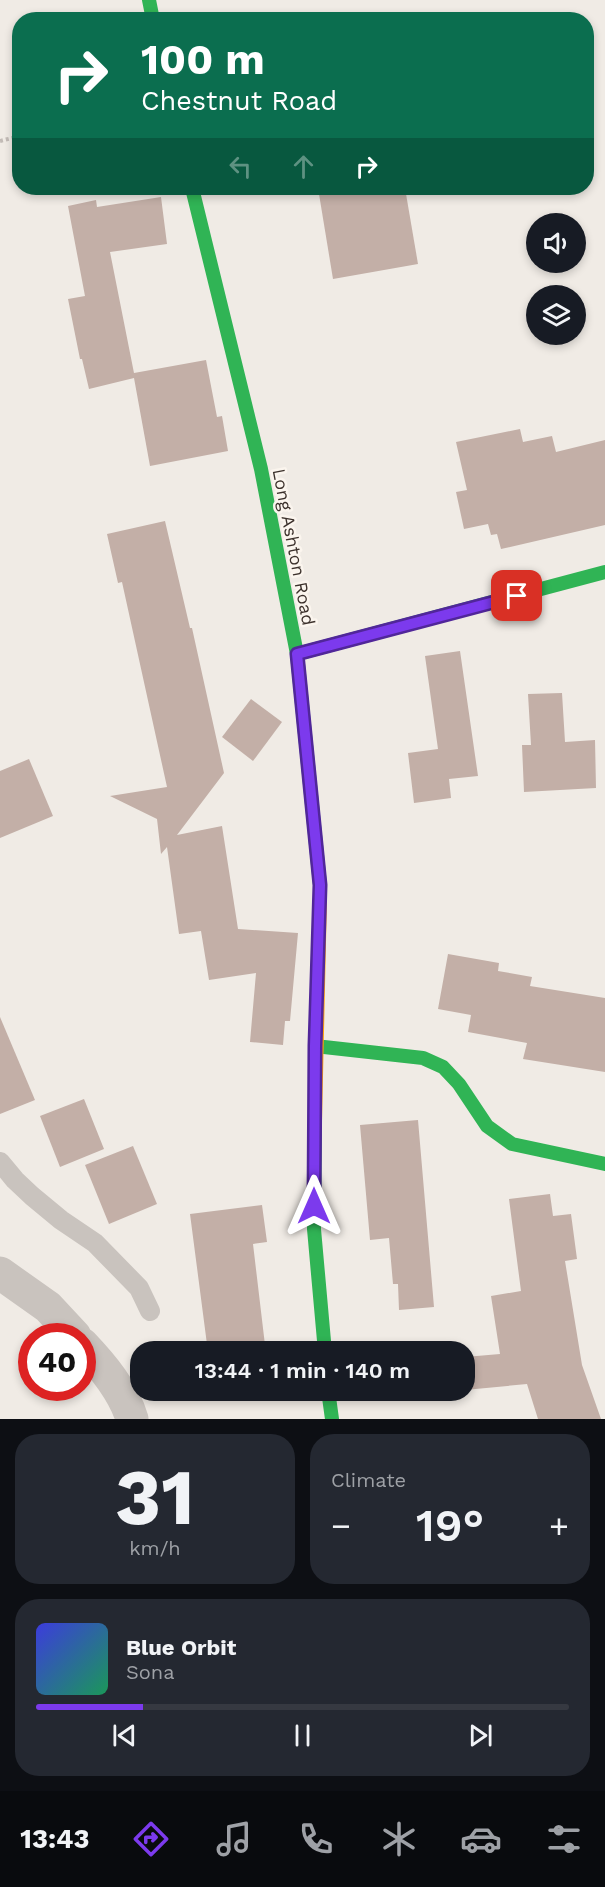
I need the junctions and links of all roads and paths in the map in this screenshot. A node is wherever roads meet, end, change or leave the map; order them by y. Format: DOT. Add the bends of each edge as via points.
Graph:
graph roads {
  1 [pos="194,195"];
  2 [pos="605,572"];
  3 [pos="297,654"];
  4 [pos="315,1046"];
  5 [pos="0,1162"];
  6 [pos="605,1164"];
  7 [pos="0,1273"];
  8 [pos="150,1311"];
  9 [pos="63,1323"];
  10 [pos="324,1341"];
  11 [pos="96,1359"];
  12 [pos="330,1401"];
  13 [pos="132,1419"];
  14 [pos="332,1419"];
  1 -- 3 [label="street, Long Ashton Road" via="261,469"];
  2 -- 3 [label="street"];
  3 -- 4 [label="street, Long Ashton Road" via="320,885"];
  4 -- 6 [label="street" via="423,1058 443,1067 487,1126 512,1144"];
  4 -- 10 [label="street, Long Ashton Road" via="314,1229"];
  5 -- 8 [label="lane" via="32,1196 95,1243 139,1288"];
  7 -- 9 [label="street" via="48,1307"];
  11 -- 13 [label="street" via="128,1405"];
  12 -- 14 [label="street"];
}
